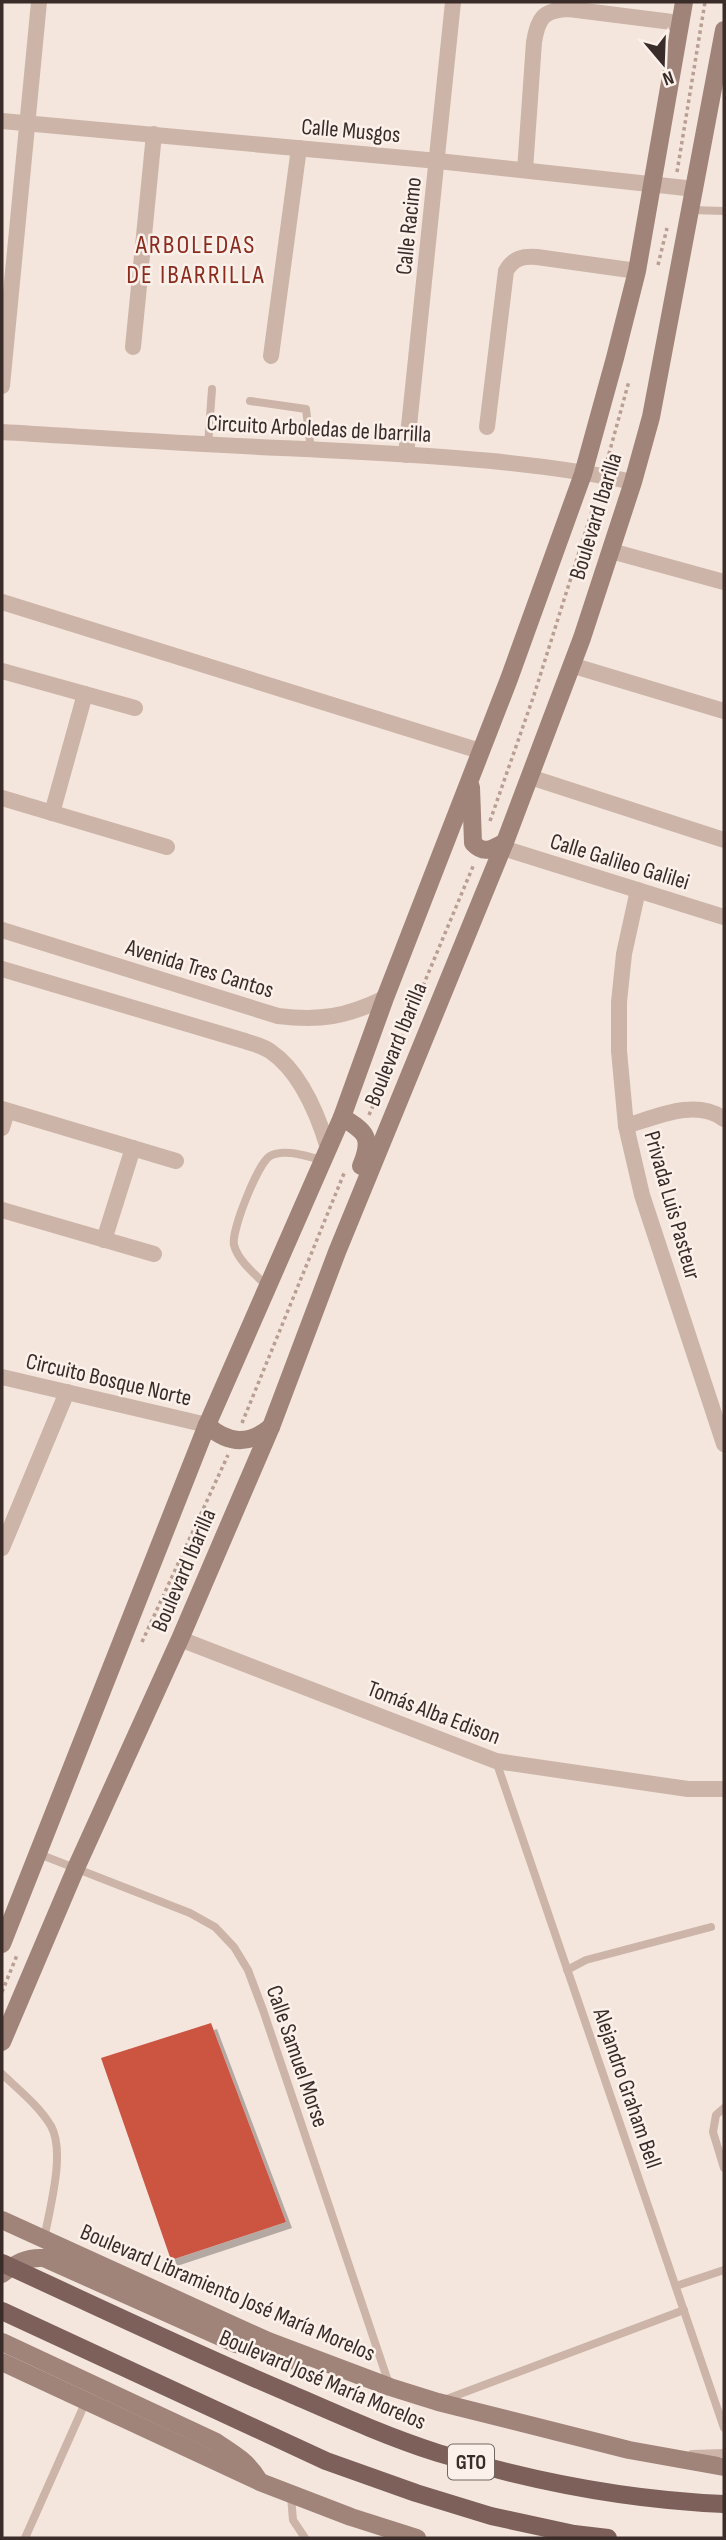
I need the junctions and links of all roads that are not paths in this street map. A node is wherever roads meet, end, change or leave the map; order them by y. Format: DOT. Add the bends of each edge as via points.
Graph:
graph roads {
  1 [pos="39,2"];
  2 [pos="453,2"];
  3 [pos="684,2"];
  4 [pos="680,23"];
  5 [pos="724,30"];
  6 [pos="2,121"];
  7 [pos="29,124"];
  8 [pos="154,134"];
  9 [pos="299,148"];
  10 [pos="438,161"];
  11 [pos="525,170"];
  12 [pos="652,186"];
  13 [pos="695,189"];
  14 [pos="691,210"];
  15 [pos="724,211"];
  16 [pos="637,271"];
  17 [pos="5,320"];
  18 [pos="133,347"];
  19 [pos="271,356"];
  20 [pos="2,386"];
  21 [pos="212,389"];
  22 [pos="250,401"];
  23 [pos="487,427"];
  24 [pos="2,432"];
  25 [pos="208,445"];
  26 [pos="310,450"];
  27 [pos="406,455"];
  28 [pos="583,474"];
  29 [pos="633,482"];
  30 [pos="611,551"];
  31 [pos="724,582"];
  32 [pos="2,601"];
  33 [pos="571,665"];
  34 [pos="2,671"];
  35 [pos="85,694"];
  36 [pos="135,708"];
  37 [pos="724,711"];
  38 [pos="480,751"];
  39 [pos="471,776"];
  40 [pos="530,776"];
  41 [pos="2,798"];
  42 [pos="52,813"];
  43 [pos="724,840"];
  44 [pos="504,845"];
  45 [pos="167,847"];
  46 [pos="638,890"];
  47 [pos="724,916"];
  48 [pos="2,930"];
  49 [pos="2,969"];
  50 [pos="385,998"];
  51 [pos="4,1110"];
  52 [pos="342,1117"];
  53 [pos="724,1119"];
  54 [pos="626,1126"];
  55 [pos="2,1128"];
  56 [pos="133,1148"];
  57 [pos="326,1154"];
  58 [pos="176,1161"];
  59 [pos="2,1210"];
  60 [pos="104,1240"];
  61 [pos="337,1252"];
  62 [pos="154,1254"];
  63 [pos="268,1287"];
  64 [pos="2,1377"];
  65 [pos="67,1392"];
  66 [pos="207,1425"];
  67 [pos="271,1427"];
  68 [pos="724,1444"];
  69 [pos="9,1513"];
  70 [pos="2,1549"];
  71 [pos="180,1639"];
  72 [pos="496,1761"];
  73 [pos="724,1789"];
  74 [pos="38,1854"];
  75 [pos="76,1868"];
  76 [pos="711,1927"];
  77 [pos="2,1944"];
  78 [pos="567,1970"];
  79 [pos="2,2042"];
  80 [pos="2,2074"];
  81 [pos="724,2108"];
  82 [pos="724,2168"];
  83 [pos="2,2206"];
  84 [pos="2,2220"];
  85 [pos="23,2229"];
  86 [pos="44,2240"];
  87 [pos="2,2263"];
  88 [pos="724,2270"];
  89 [pos="2,2274"];
  90 [pos="676,2286"];
  91 [pos="684,2310"];
  92 [pos="2,2311"];
  93 [pos="2,2342"];
  94 [pos="2,2362"];
  95 [pos="326,2362"];
  96 [pos="390,2387"];
  97 [pos="86,2401"];
  98 [pos="438,2402"];
  99 [pos="724,2428"];
  100 [pos="724,2453"];
  101 [pos="662,2457"];
  102 [pos="724,2467"];
  103 [pos="260,2482"];
  104 [pos="290,2494"];
  105 [pos="724,2504"];
  106 [pos="24,2538"];
  107 [pos="306,2538"];
  108 [pos="417,2538"];
  109 [pos="608,2538"];
  1 -- 7 [label="street"];
  2 -- 10 [label="street, Calle Racimo"];
  3 -- 4 [label="main road, Boulevard Ibarilla"];
  4 -- 11 [label="street" via="569,9 544,15 534,42"];
  4 -- 12 [label="main road, Boulevard Ibarilla"];
  5 -- 13 [label="main road, Boulevard Ibarilla"];
  6 -- 7 [label="street, Calle Musgos"];
  7 -- 8 [label="street, Calle Musgos"];
  7 -- 17 [label="street"];
  8 -- 9 [label="street, Calle Musgos"];
  8 -- 18 [label="street"];
  9 -- 10 [label="street, Calle Musgos"];
  9 -- 19 [label="street"];
  10 -- 11 [label="street, Calle Musgos"];
  10 -- 27 [label="street, Calle Racimo"];
  11 -- 12 [label="street, Calle Musgos"];
  12 -- 13 [label="street, Calle Musgos"];
  12 -- 16 [label="main road, Boulevard Ibarilla"];
  13 -- 14 [label="main road, Boulevard Ibarilla"];
  14 -- 15 [label="lane"];
  14 -- 29 [label="main road, Boulevard Ibarilla" via="651,417"];
  16 -- 23 [label="street" via="526,256 510,264"];
  16 -- 28 [label="main road, Boulevard Ibarilla"];
  17 -- 20 [label="street"];
  21 -- 25 [label="lane"];
  22 -- 26 [label="lane" via="306,409"];
  24 -- 25 [label="street, Circuito Arboledas de Ibarrilla"];
  25 -- 26 [label="street, Circuito Arboledas de Ibarrilla"];
  26 -- 27 [label="street, Circuito Arboledas de Ibarrilla"];
  27 -- 28 [label="street, Circuito Arboledas de Ibarrilla"];
  28 -- 29 [label="street, Circuito Arboledas de Ibarrilla"];
  28 -- 38 [label="main road, Boulevard Ibarilla"];
  29 -- 30 [label="main road, Boulevard Ibarilla"];
  30 -- 31 [label="street"];
  30 -- 33 [label="main road, Boulevard Ibarilla"];
  32 -- 38 [label="street"];
  33 -- 37 [label="street"];
  33 -- 40 [label="main road, Boulevard Ibarilla"];
  34 -- 35 [label="street"];
  35 -- 36 [label="street"];
  35 -- 42 [label="street"];
  38 -- 39 [label="main road, Boulevard Ibarilla"];
  39 -- 44 [label="main road" via="473,843 486,850"];
  39 -- 50 [label="main road, Boulevard Ibarilla"];
  40 -- 43 [label="street"];
  40 -- 44 [label="main road, Boulevard Ibarilla"];
  41 -- 42 [label="street"];
  42 -- 45 [label="street"];
  44 -- 46 [label="street, Calle Galileo Galilei"];
  44 -- 61 [label="main road, Boulevard Ibarilla"];
  46 -- 47 [label="street, Calle Galileo Galilei"];
  46 -- 54 [label="street, Privada Luis Pasteur" via="619,1002"];
  48 -- 50 [label="street, Avenida Tres Cantos" via="278,1016 333,1018"];
  49 -- 57 [label="street" via="270,1051 307,1095 320,1121"];
  50 -- 52 [label="main road, Boulevard Ibarilla"];
  51 -- 55 [label="street"];
  51 -- 56 [label="street"];
  52 -- 57 [label="main road, Boulevard Ibarilla"];
  52 -- 61 [label="main road" via="362,1129 367,1143 339,1220"];
  53 -- 54 [label="street" via="715,1112 685,1110"];
  54 -- 68 [label="street, Privada Luis Pasteur" via="642,1195"];
  56 -- 58 [label="street"];
  56 -- 60 [label="street"];
  57 -- 63 [label="main road, Boulevard Ibarilla"];
  57 -- 63 [label="lane" via="268,1157 234,1230 240,1257"];
  59 -- 60 [label="street"];
  60 -- 62 [label="street"];
  61 -- 67 [label="main road, Boulevard Ibarilla"];
  63 -- 66 [label="main road, Boulevard Ibarilla"];
  64 -- 65 [label="street, Circuito Bosque Norte"];
  65 -- 66 [label="street, Circuito Bosque Norte"];
  65 -- 69 [label="street"];
  66 -- 67 [label="main road" via="219,1436 244,1440 259,1437"];
  66 -- 74 [label="main road, Boulevard Ibarilla"];
  67 -- 71 [label="main road, Boulevard Ibarilla"];
  69 -- 70 [label="street"];
  71 -- 72 [label="street, Tomás Alba Edison"];
  71 -- 75 [label="main road, Boulevard Ibarilla"];
  72 -- 73 [label="street, Tomás Alba Edison" via="688,1789"];
  72 -- 78 [label="lane, Alejandro Graham Bell"];
  74 -- 75 [label="lane, Calle Samuel Morse"];
  74 -- 77 [label="main road, Boulevard Ibarilla"];
  75 -- 79 [label="main road, Boulevard Ibarilla"];
  75 -- 96 [label="lane, Calle Samuel Morse" via="215,1927 248,1970"];
  76 -- 78 [label="lane" via="586,1960"];
  78 -- 90 [label="lane, Alejandro Graham Bell"];
  80 -- 86 [label="lane" via="52,2129 57,2151"];
  81 -- 82 [label="lane" via="716,2115 713,2132"];
  83 -- 85 [label="main road"];
  84 -- 85 [label="main road, Boulevard Libramiento José María Morelos"];
  85 -- 86 [label="main road, Boulevard Libramiento José María Morelos"];
  86 -- 95 [label="main road, Boulevard Libramiento José María Morelos" via="268,2341"];
  87 -- 105 [label="main road, Boulevard José María Morelos / GTO" via="375,2431 463,2460 572,2486"];
  88 -- 90 [label="lane"];
  89 -- 95 [label="main road" via="17,2262 44,2258 261,2353"];
  90 -- 91 [label="lane, Alejandro Graham Bell"];
  91 -- 98 [label="lane"];
  91 -- 99 [label="lane, Alejandro Graham Bell"];
  92 -- 109 [label="main road, GTO" via="326,2460 491,2516"];
  93 -- 103 [label="main road" via="216,2442 251,2467"];
  94 -- 97 [label="main road"];
  95 -- 96 [label="main road, Boulevard Libramiento José María Morelos"];
  96 -- 98 [label="main road, Boulevard Libramiento José María Morelos"];
  97 -- 103 [label="main road"];
  97 -- 106 [label="lane"];
  98 -- 101 [label="main road, Boulevard Libramiento José María Morelos"];
  100 -- 101 [label="lane"];
  101 -- 102 [label="main road, Boulevard Libramiento José María Morelos"];
  103 -- 104 [label="main road"];
  104 -- 107 [label="lane" via="293,2520"];
  104 -- 108 [label="main road"];
}
